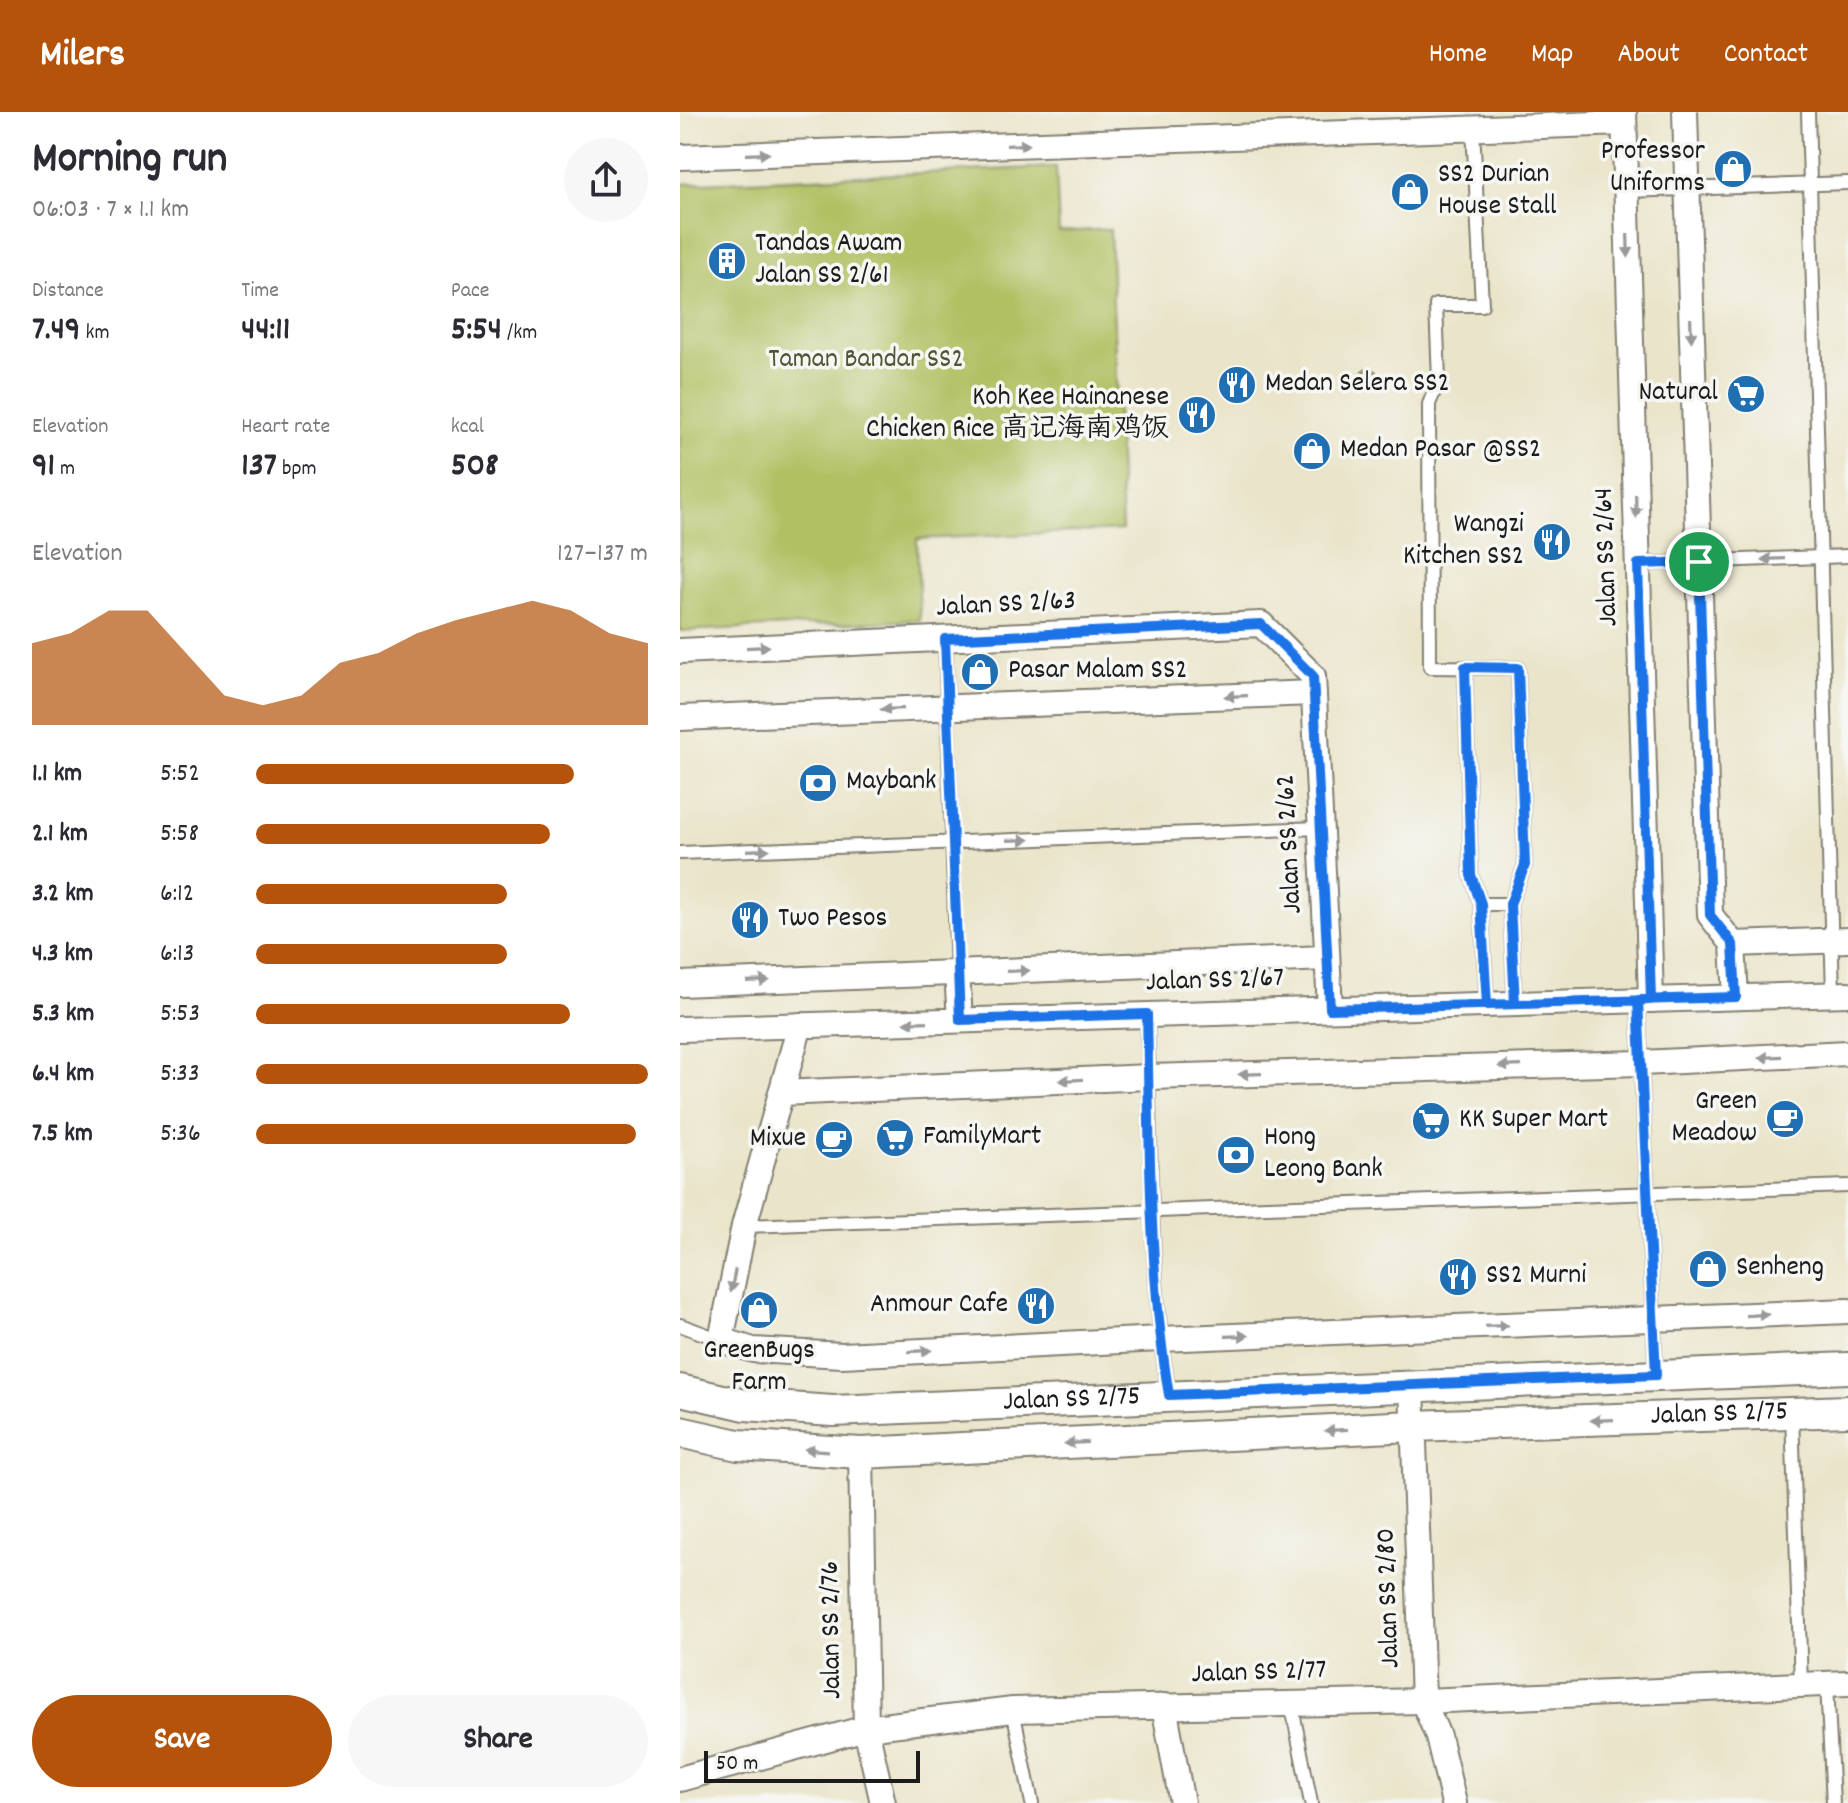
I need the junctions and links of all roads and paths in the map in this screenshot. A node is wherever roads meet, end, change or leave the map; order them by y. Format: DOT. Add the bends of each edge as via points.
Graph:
graph roads {
  1 [pos="1685,112"];
  2 [pos="1808,112"];
  3 [pos="1624,117"];
  4 [pos="1473,128"];
  5 [pos="680,157"];
  6 [pos="1848,183"];
  7 [pos="1810,184"];
  8 [pos="1687,189"];
  9 [pos="1627,191"];
  10 [pos="1848,556"];
  11 [pos="1820,557"];
  12 [pos="1699,562"];
  13 [pos="1638,564"];
  14 [pos="945,639"];
  15 [pos="680,651"];
  16 [pos="1465,667"];
  17 [pos="1314,684"];
  18 [pos="948,707"];
  19 [pos="680,718"];
  20 [pos="1320,828"];
  21 [pos="952,843"];
  22 [pos="680,853"];
  23 [pos="1481,904"];
  24 [pos="1510,904"];
  25 [pos="1840,940"];
  26 [pos="1733,944"];
  27 [pos="1326,958"];
  28 [pos="957,973"];
  29 [pos="680,984"];
  30 [pos="1840,994"];
  31 [pos="1736,997"];
  32 [pos="1645,1000"];
  33 [pos="1515,1004"];
  34 [pos="1487,1005"];
  35 [pos="1330,1009"];
  36 [pos="1147,1014"];
  37 [pos="960,1020"];
  38 [pos="800,1025"];
  39 [pos="680,1029"];
  40 [pos="1848,1053"];
  41 [pos="1641,1063"];
  42 [pos="1149,1077"];
  43 [pos="781,1093"];
  44 [pos="1848,1186"];
  45 [pos="1648,1193"];
  46 [pos="1152,1211"];
  47 [pos="744,1226"];
  48 [pos="1848,1311"];
  49 [pos="1654,1320"];
  50 [pos="680,1325"];
  51 [pos="1160,1339"];
  52 [pos="721,1340"];
  53 [pos="1848,1368"];
  54 [pos="1656,1375"];
  55 [pos="1412,1385"];
  56 [pos="680,1390"];
  57 [pos="1169,1395"];
  58 [pos="1848,1411"];
  59 [pos="1792,1413"];
  60 [pos="1413,1426"];
  61 [pos="680,1432"];
  62 [pos="861,1453"];
  63 [pos="1838,1684"];
  64 [pos="1801,1685"];
  65 [pos="1423,1701"];
  66 [pos="1291,1702"];
  67 [pos="1164,1706"];
  68 [pos="1013,1710"];
  69 [pos="866,1728"];
  70 [pos="680,1779"];
  71 [pos="883,1803"];
  72 [pos="1032,1803"];
  73 [pos="1182,1803"];
  74 [pos="1311,1803"];
  75 [pos="1454,1803"];
  76 [pos="1833,1803"];
  1 -- 8 [label="street"];
  2 -- 7 [label="lane"];
  3 -- 4 [label="street"];
  3 -- 9 [label="street, Jalan SS 2/64"];
  5 -- 4 [label="street, one-way"];
  4 -- 16 [label="lane" via="1482,305 1436,305 1439,380 1429,404 1430,667"];
  6 -- 7 [label="lane"];
  7 -- 8 [label="lane"];
  7 -- 11 [label="lane"];
  8 -- 9 [label="lane"];
  8 -- 12 [label="street, one-way"];
  9 -- 13 [label="street, Jalan SS 2/64, one-way"];
  10 -- 11 [label="lane"];
  11 -- 12 [label="lane, one-way"];
  11 -- 25 [label="lane"];
  12 -- 13 [label="lane"];
  12 -- 26 [label="street" via="1710,915"];
  13 -- 32 [label="street, Jalan SS 2/64"];
  15 -- 14 [label="street, Jalan SS 2/63, one-way"];
  14 -- 17 [label="street, Jalan SS 2/63" via="1261,624"];
  14 -- 18 [label="lane"];
  16 -- 23 [label="lane" via="1471,875"];
  16 -- 24 [label="lane" via="1518,668 1525,865"];
  17 -- 18 [label="street, one-way"];
  17 -- 20 [label="street, Jalan SS 2/62"];
  18 -- 19 [label="street, one-way"];
  18 -- 21 [label="lane"];
  21 -- 20 [label="lane, one-way"];
  20 -- 27 [label="street, Jalan SS 2/62"];
  22 -- 21 [label="lane, one-way"];
  21 -- 28 [label="lane"];
  23 -- 24 [label="lane"];
  23 -- 34 [label="lane"];
  24 -- 33 [label="lane"];
  25 -- 26 [label="street"];
  25 -- 30 [label="lane"];
  26 -- 31 [label="street"];
  28 -- 27 [label="street, Jalan SS 2/67, one-way"];
  27 -- 35 [label="street, Jalan SS 2/62"];
  29 -- 28 [label="street, Jalan SS 2/67, one-way"];
  28 -- 37 [label="street"];
  30 -- 31 [label="street, Jalan SS 2/67"];
  31 -- 32 [label="street, Jalan SS 2/67"];
  32 -- 33 [label="street, Jalan SS 2/67"];
  32 -- 41 [label="lane"];
  33 -- 34 [label="street, Jalan SS 2/67"];
  34 -- 35 [label="street, Jalan SS 2/67"];
  35 -- 36 [label="street, Jalan SS 2/67"];
  36 -- 37 [label="street, Jalan SS 2/67"];
  36 -- 42 [label="lane"];
  37 -- 38 [label="street, Jalan SS 2/67, one-way"];
  38 -- 39 [label="street, Jalan SS 2/67"];
  38 -- 43 [label="street"];
  40 -- 41 [label="street, one-way"];
  41 -- 42 [label="street, one-way"];
  41 -- 45 [label="lane"];
  42 -- 43 [label="street, one-way"];
  42 -- 46 [label="lane"];
  43 -- 47 [label="street"];
  44 -- 45 [label="lane"];
  45 -- 46 [label="lane"];
  45 -- 49 [label="lane"];
  46 -- 47 [label="lane"];
  46 -- 51 [label="lane"];
  47 -- 52 [label="street, one-way"];
  49 -- 48 [label="street, one-way"];
  51 -- 49 [label="street, one-way"];
  49 -- 54 [label="lane"];
  50 -- 52 [label="lane"];
  52 -- 51 [label="street, one-way" via="753,1350 842,1355"];
  51 -- 57 [label="lane"];
  53 -- 54 [label="street, Jalan SS 2/75"];
  54 -- 55 [label="street, Jalan SS 2/75"];
  55 -- 57 [label="street, Jalan SS 2/75"];
  55 -- 60 [label="street, Jalan SS 2/80"];
  56 -- 57 [label="street, Jalan SS 2/75" via="745,1405 833,1411"];
  58 -- 59 [label="street, Jalan SS 2/75"];
  59 -- 60 [label="street, Jalan SS 2/75, one-way"];
  59 -- 64 [label="lane"];
  60 -- 62 [label="street, Jalan SS 2/75, one-way"];
  60 -- 65 [label="street, Jalan SS 2/80"];
  62 -- 61 [label="street, Jalan SS 2/75, one-way" via="738,1445"];
  62 -- 69 [label="street, Jalan SS 2/76"];
  63 -- 64 [label="street, Jalan SS 2/77"];
  63 -- 76 [label="lane"];
  64 -- 65 [label="street, Jalan SS 2/77"];
  65 -- 66 [label="street, Jalan SS 2/77"];
  65 -- 75 [label="street, Jalan SS 2/80" via="1438,1736"];
  66 -- 67 [label="street, Jalan SS 2/77"];
  66 -- 74 [label="lane"];
  67 -- 68 [label="street, Jalan SS 2/77"];
  67 -- 73 [label="street"];
  68 -- 69 [label="street, Jalan SS 2/77"];
  68 -- 72 [label="lane"];
  69 -- 70 [label="street, Jalan SS 2/77"];
  69 -- 71 [label="street, Jalan SS 2/76"];
}
